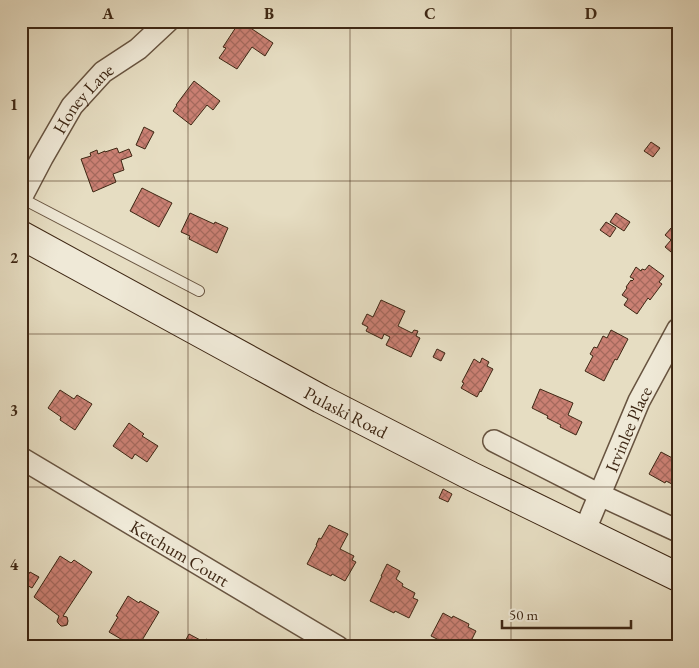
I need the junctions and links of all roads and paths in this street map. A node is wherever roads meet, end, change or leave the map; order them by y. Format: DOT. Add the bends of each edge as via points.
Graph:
graph roads {
  1 [pos="168,21"];
  2 [pos="21,198"];
  3 [pos="21,235"];
  4 [pos="199,291"];
  5 [pos="678,329"];
  6 [pos="494,441"];
  7 [pos="21,458"];
  8 [pos="600,495"];
  9 [pos="678,531"];
  10 [pos="584,532"];
  11 [pos="678,577"];
  12 [pos="338,647"];
  1 -- 2 [label="street, Honey Lane" via="138,49 103,72 72,106"];
  2 -- 4 [label="lane"];
  3 -- 10 [label="main road, Pulaski Road" via="321,399"];
  5 -- 8 [label="street, Irvinlee Place" via="639,401"];
  6 -- 8 [label="street"];
  7 -- 12 [label="street, Ketchum Court"];
  8 -- 9 [label="street"];
  8 -- 10 [label="street, Irvinlee Place"];
  10 -- 11 [label="main road, Pulaski Road"];
}
